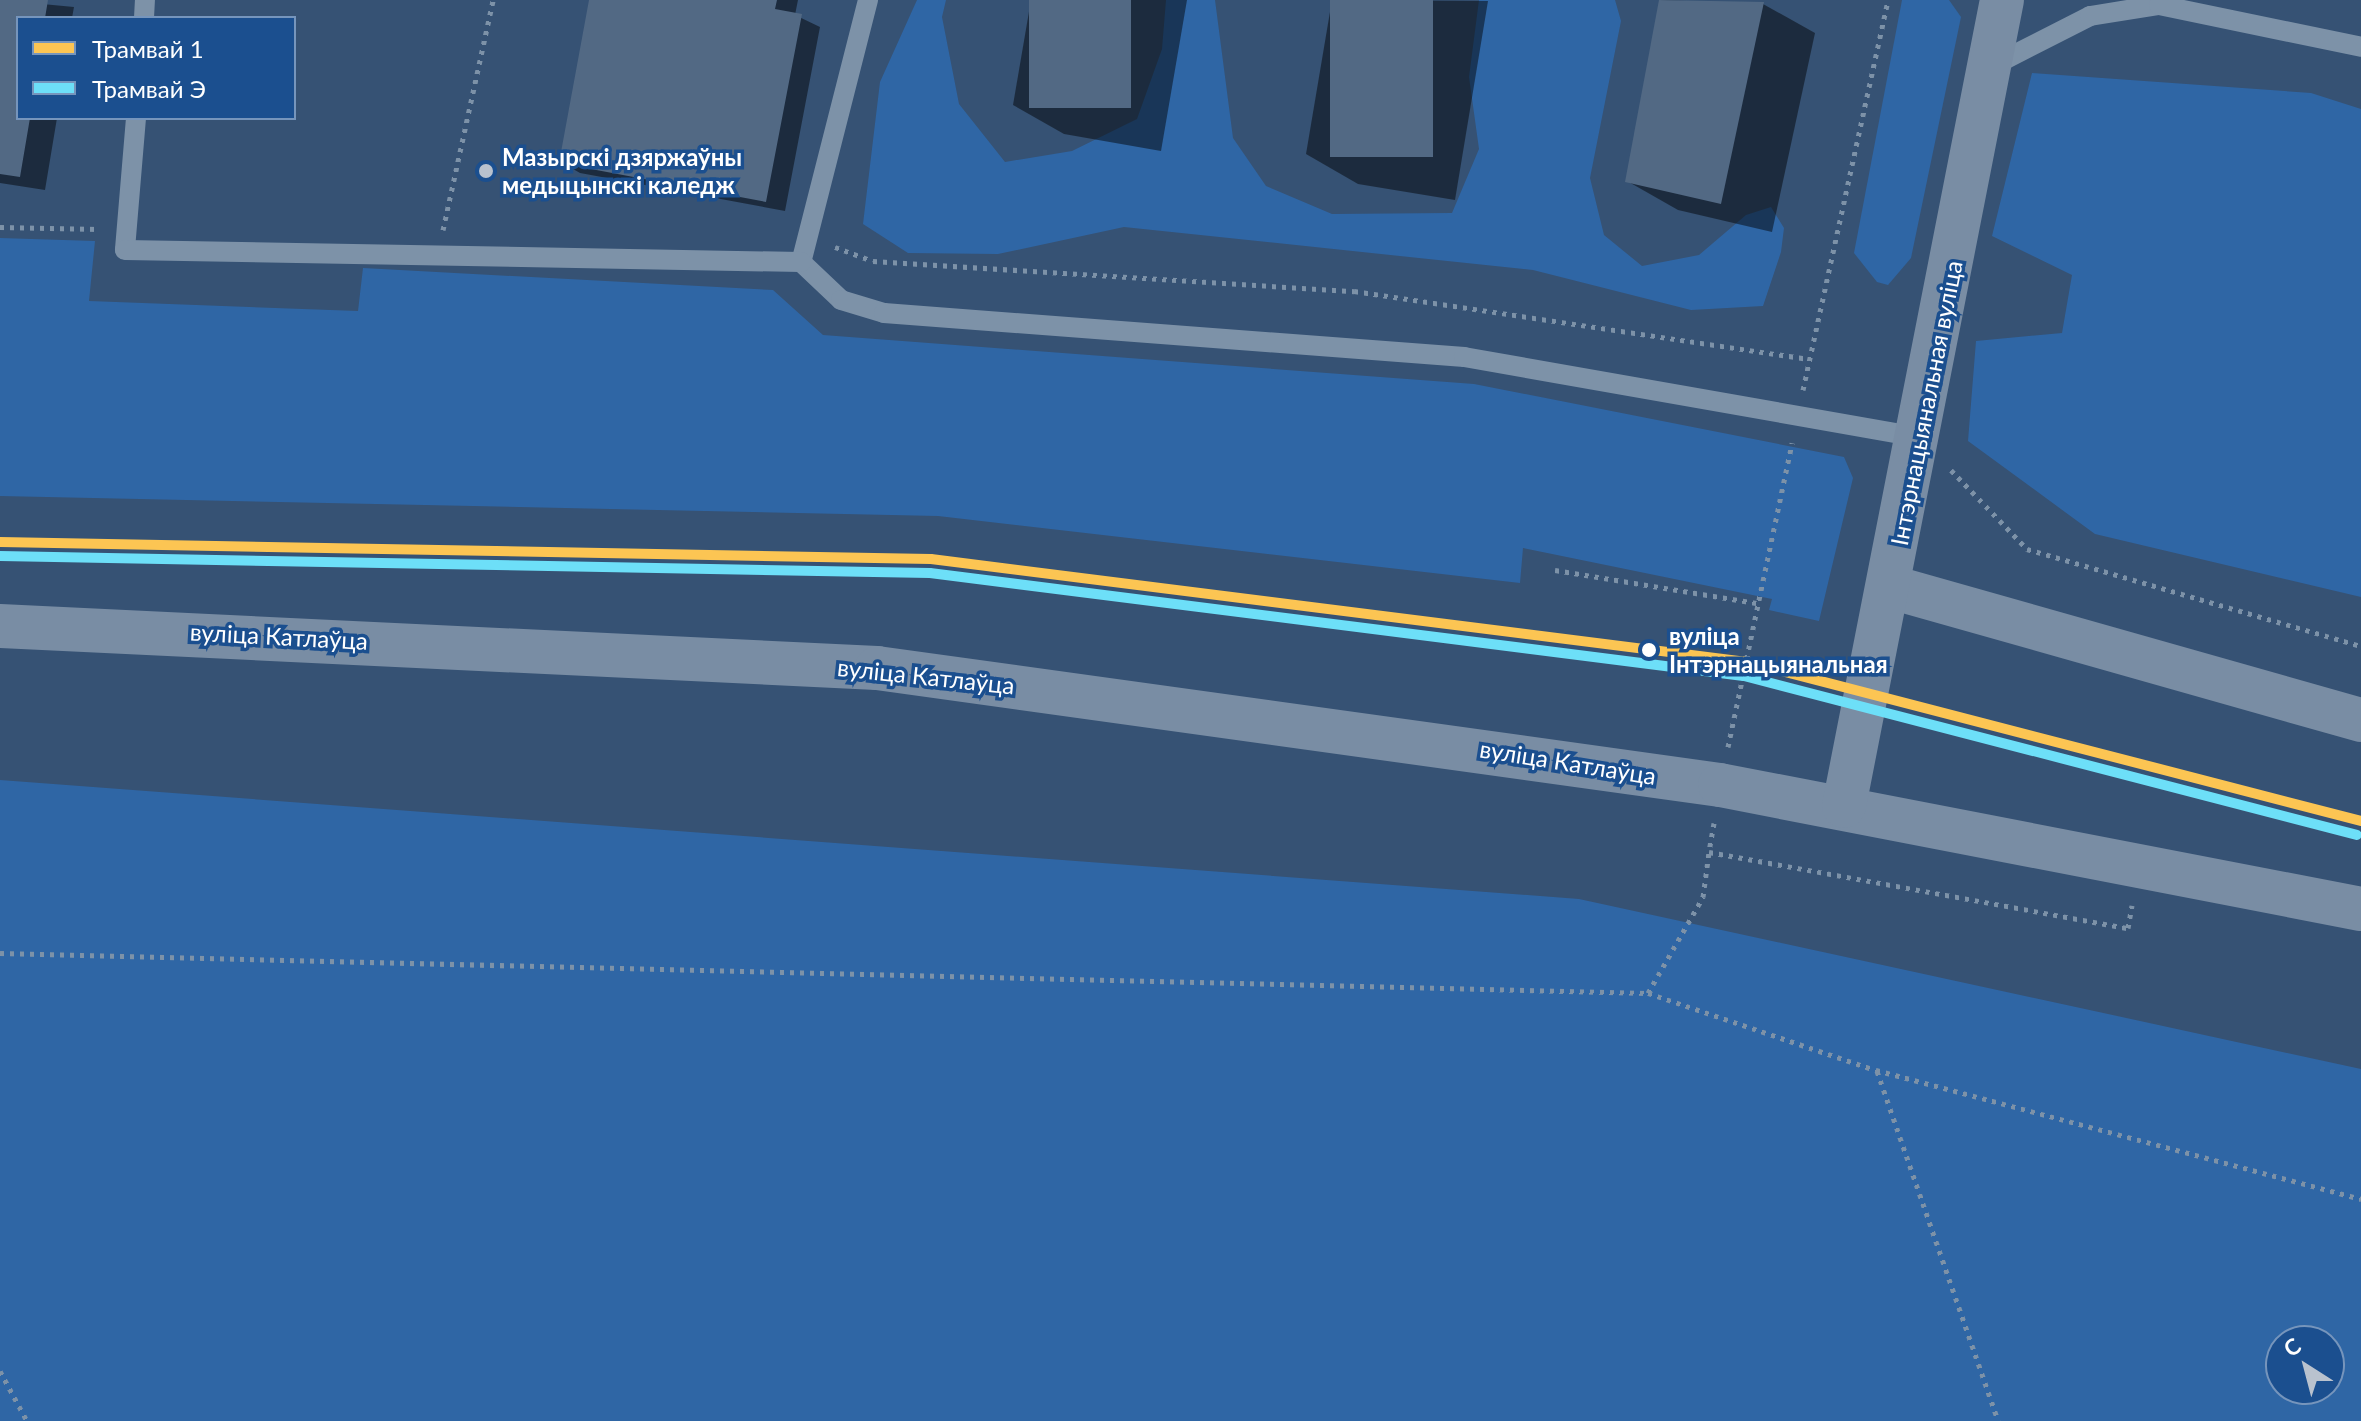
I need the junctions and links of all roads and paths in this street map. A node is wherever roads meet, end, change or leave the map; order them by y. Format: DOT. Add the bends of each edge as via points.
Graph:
graph roads {
  1 [pos="493,0"];
  2 [pos="868,0"];
  3 [pos="2002,0"];
  4 [pos="2361,47"];
  5 [pos="1989,68"];
  6 [pos="136,120"];
  7 [pos="0,227"];
  8 [pos="127,230"];
  9 [pos="807,237"];
  10 [pos="439,251"];
  11 [pos="801,262"];
  12 [pos="1809,359"];
  13 [pos="1920,437"];
  14 [pos="1555,570"];
  15 [pos="1891,587"];
  16 [pos="1756,603"];
  17 [pos="0,626"];
  18 [pos="2361,646"];
  19 [pos="2361,720"];
  20 [pos="1844,806"];
  21 [pos="1709,852"];
  22 [pos="2361,909"];
  23 [pos="0,953"];
  24 [pos="1648,993"];
  25 [pos="1876,1070"];
  26 [pos="2361,1199"];
  27 [pos="0,1371"];
  28 [pos="27,1421"];
  29 [pos="1998,1421"];
  1 -- 10 [label="path"];
  2 -- 9 [label="lane"];
  3 -- 5 [label="main road, Інтэрнацыянальная вуліца"];
  4 -- 5 [label="lane" via="2159,5 2090,16"];
  5 -- 13 [label="main road, Інтэрнацыянальная вуліца"];
  6 -- 8 [label="lane"];
  7 -- 8 [label="path"];
  8 -- 10 [label="lane" via="125,250"];
  9 -- 11 [label="lane"];
  9 -- 12 [label="path" via="873,261 1354,291"];
  10 -- 11 [label="lane"];
  11 -- 13 [label="lane" via="841,300 884,313 1464,357"];
  13 -- 15 [label="main road, Інтэрнацыянальная вуліца"];
  13 -- 18 [label="path" via="2027,549"];
  14 -- 16 [label="path"];
  15 -- 19 [label="main road"];
  15 -- 20 [label="main road, Інтэрнацыянальная вуліца"];
  17 -- 20 [label="main road, вуліца Катлаўца" via="877,668 1530,755"];
  20 -- 22 [label="main road, вуліца Катлаўца"];
  21 -- 24 [label="path" via="1703,897"];
  23 -- 24 [label="path"];
  24 -- 25 [label="path"];
  25 -- 26 [label="path"];
  25 -- 29 [label="path"];
  27 -- 28 [label="path"];
}
